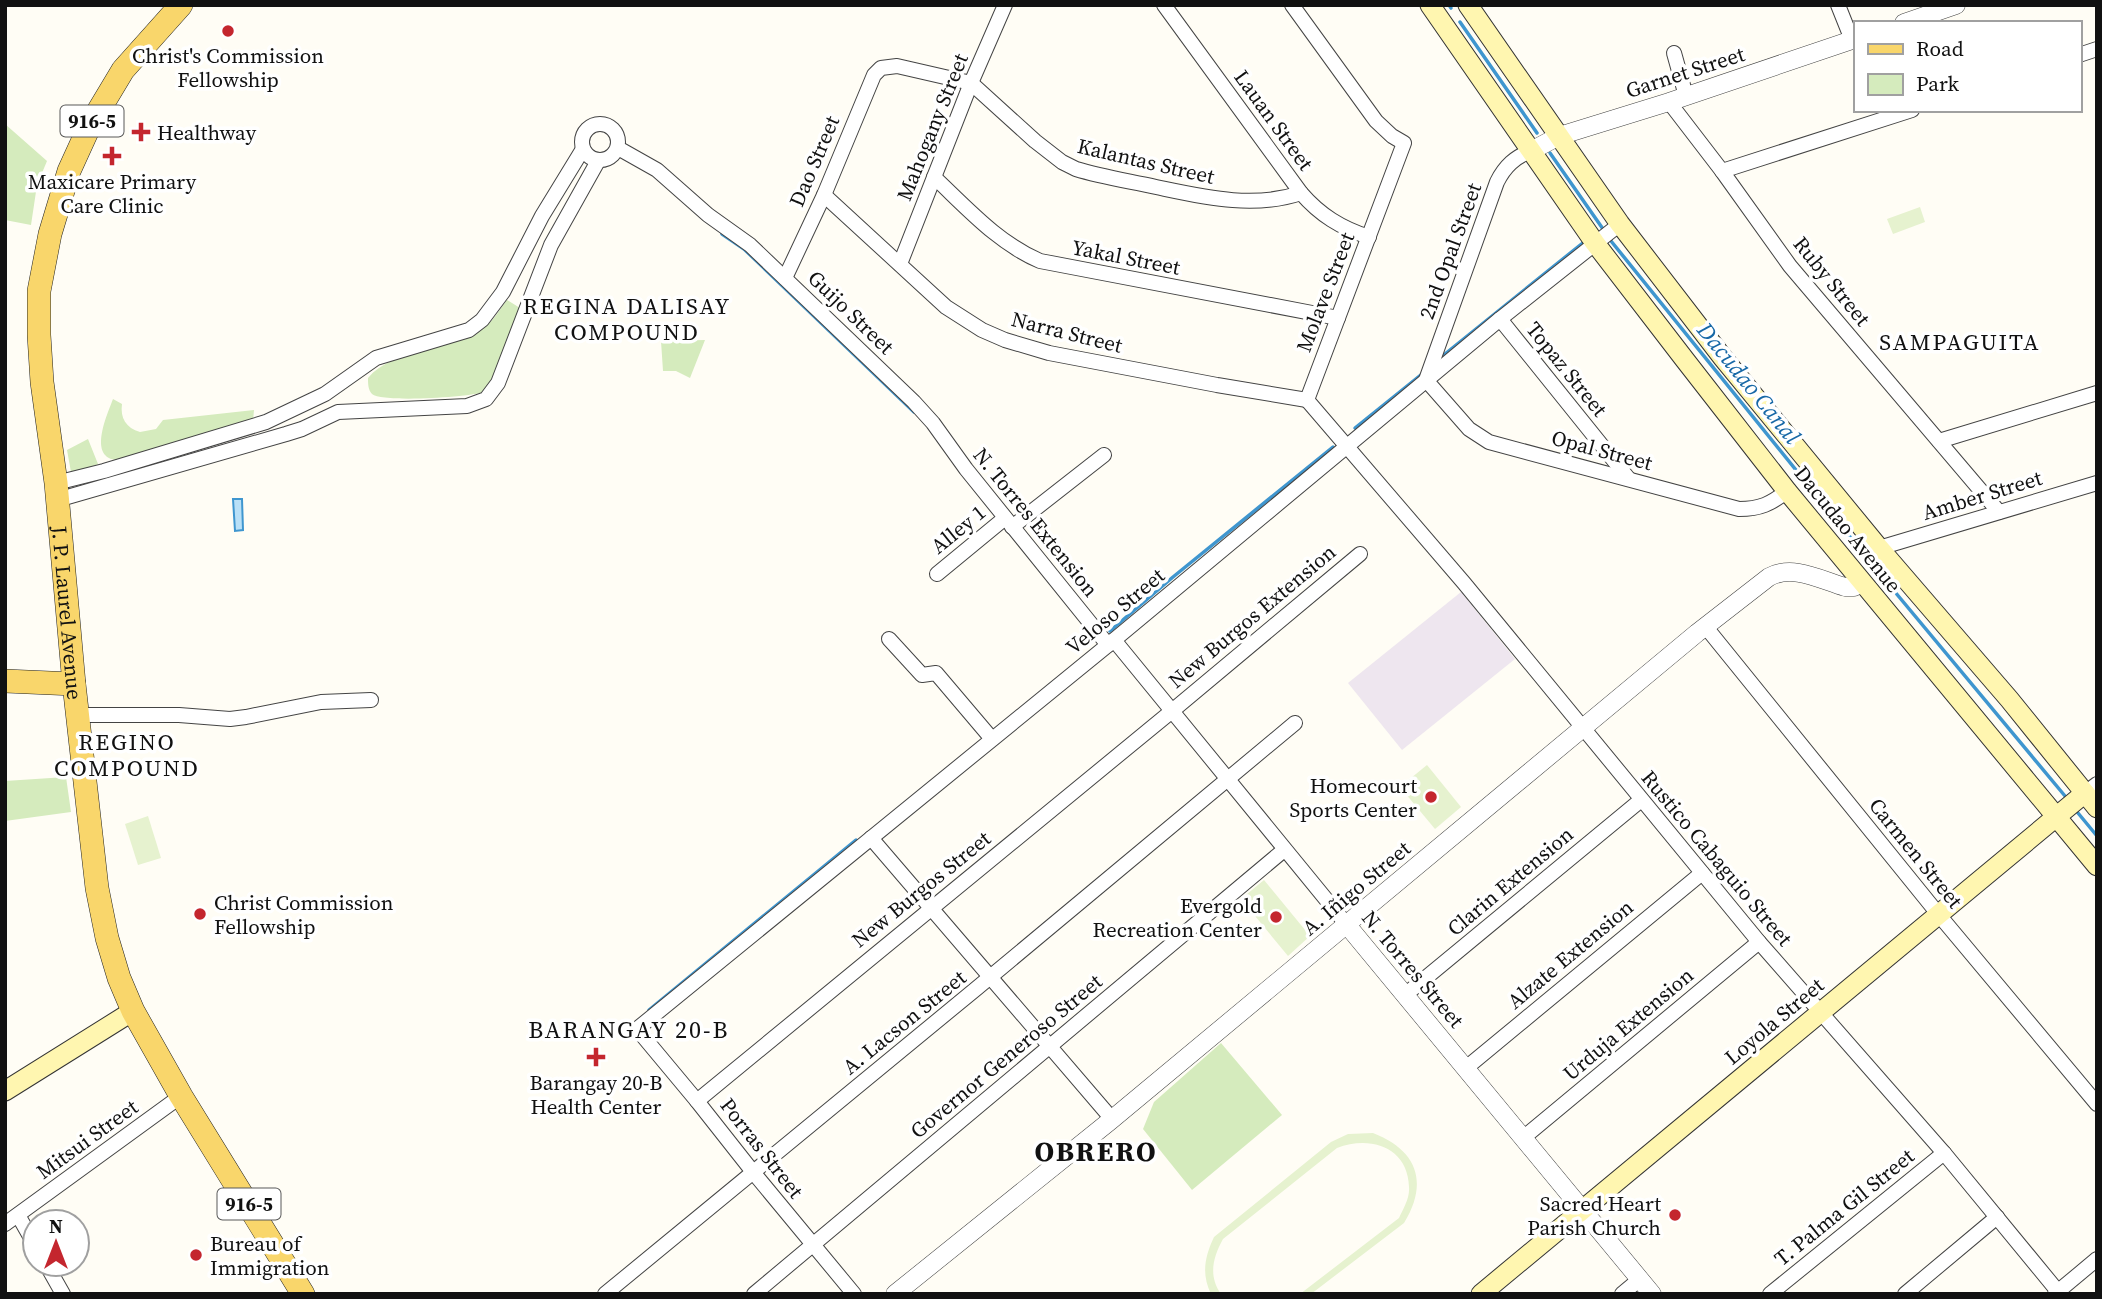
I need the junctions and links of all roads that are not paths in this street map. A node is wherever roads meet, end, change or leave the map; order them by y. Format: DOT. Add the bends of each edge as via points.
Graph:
graph roads {
  1 [pos="181,5"];
  2 [pos="1005,5"];
  3 [pos="1164,5"];
  4 [pos="1292,5"];
  5 [pos="1459,5"];
  6 [pos="1468,5"];
  7 [pos="1838,5"];
  8 [pos="1956,5"];
  9 [pos="1435,12"];
  10 [pos="1910,21"];
  11 [pos="1854,40"];
  12 [pos="1674,53"];
  13 [pos="886,66"];
  14 [pos="971,83"];
  15 [pos="1678,99"];
  16 [pos="1906,112"];
  17 [pos="1559,136"];
  18 [pos="618,148"];
  19 [pos="583,149"];
  20 [pos="1531,151"];
  21 [pos="598,161"];
  22 [pos="1722,171"];
  23 [pos="934,177"];
  24 [pos="1301,193"];
  25 [pos="824,195"];
  26 [pos="1620,224"];
  27 [pos="1368,237"];
  28 [pos="1595,243"];
  29 [pos="900,264"];
  30 [pos="785,278"];
  31 [pos="503,292"];
  32 [pos="527,304"];
  33 [pos="1338,318"];
  34 [pos="1500,319"];
  35 [pos="1426,380"];
  36 [pos="2097,393"];
  37 [pos="1307,400"];
  38 [pos="933,423"];
  39 [pos="1939,441"];
  40 [pos="1345,447"];
  41 [pos="1104,455"];
  42 [pos="1628,478"];
  43 [pos="2097,483"];
  44 [pos="56,491"];
  45 [pos="1787,491"];
  46 [pos="1998,512"];
  47 [pos="1009,522"];
  48 [pos="1879,548"];
  49 [pos="1360,554"];
  50 [pos="937,574"];
  51 [pos="1862,583"];
  52 [pos="1705,626"];
  53 [pos="890,639"];
  54 [pos="1111,642"];
  55 [pos="5,681"];
  56 [pos="74,684"];
  57 [pos="371,700"];
  58 [pos="1172,711"];
  59 [pos="78,715"];
  60 [pos="1295,723"];
  61 [pos="1583,727"];
  62 [pos="992,739"];
  63 [pos="1227,780"];
  64 [pos="2093,795"];
  65 [pos="1642,800"];
  66 [pos="2056,816"];
  67 [pos="871,838"];
  68 [pos="1284,850"];
  69 [pos="2097,866"];
  70 [pos="1702,873"];
  71 [pos="930,908"];
  72 [pos="1939,915"];
  73 [pos="1347,925"];
  74 [pos="1759,942"];
  75 [pos="990,978"];
  76 [pos="1405,995"];
  77 [pos="133,1011"];
  78 [pos="1821,1013"];
  79 [pos="636,1029"];
  80 [pos="1050,1047"];
  81 [pos="1466,1068"];
  82 [pos="5,1091"];
  83 [pos="181,1096"];
  84 [pos="697,1101"];
  85 [pos="2097,1104"];
  86 [pos="1112,1119"];
  87 [pos="1523,1138"];
  88 [pos="1944,1153"];
  89 [pos="753,1172"];
  90 [pos="1582,1210"];
  91 [pos="18,1215"];
  92 [pos="1997,1217"];
  93 [pos="21,1220"];
  94 [pos="5,1224"];
  95 [pos="812,1244"];
  96 [pos="2097,1259"];
  97 [pos="54,1278"];
  98 [pos="1640,1279"];
  99 [pos="2057,1293"];
  100 [pos="63,1294"];
  101 [pos="303,1294"];
  102 [pos="605,1294"];
  103 [pos="754,1294"];
  104 [pos="854,1294"];
  105 [pos="895,1294"];
  106 [pos="1480,1294"];
  107 [pos="1622,1294"];
  108 [pos="1652,1294"];
  109 [pos="1770,1294"];
  110 [pos="1905,1294"];
  1 -- 44 [label="main road, J. P. Laurel Avenue / 916-5" via="123,70 90,125 69,172 50,234 39,291 39,326"];
  2 -- 14 [label="street, Mahogany Street"];
  3 -- 24 [label="street, Lauan Street"];
  4 -- 27 [label="street, Molave Street" via="1376,121 1404,143"];
  5 -- 9 [label="main road"];
  6 -- 17 [label="main road, Dacudao Avenue"];
  7 -- 11 [label="street"];
  8 -- 10 [label="street"];
  9 -- 20 [label="main road, Dacudao Avenue"];
  11 -- 15 [label="street, Garnet Street"];
  12 -- 15 [label="street"];
  13 -- 14 [label="street, Kalantas Street"];
  13 -- 25 [label="street, Dao Street" via="874,75"];
  14 -- 23 [label="street, Mahogany Street"];
  14 -- 24 [label="street, Kalantas Street" via="1035,141 1076,169 1220,200 1257,201"];
  15 -- 17 [label="street, Garnet Street"];
  15 -- 22 [label="street, Ruby Street"];
  16 -- 22 [label="street"];
  17 -- 20 [label="street, Garnet Street"];
  17 -- 26 [label="main road, Dacudao Avenue"];
  18 -- 19 [label="street" via="615,131 600,124 583,134"];
  18 -- 21 [label="street" via="610,158"];
  18 -- 30 [label="street, Guijo Street" via="657,170"];
  19 -- 21 [label="street"];
  19 -- 31 [label="street"];
  20 -- 28 [label="main road, Dacudao Avenue"];
  20 -- 35 [label="street, 2nd Opal Street" via="1506,167 1497,181"];
  21 -- 32 [label="street" via="551,244"];
  22 -- 39 [label="street, Ruby Street" via="1790,266"];
  23 -- 29 [label="street, Mahogany Street"];
  23 -- 33 [label="street, Yakal Street" via="1006,243 1040,261"];
  24 -- 27 [label="street, Lauan Street" via="1328,219"];
  25 -- 29 [label="street, Narra Street"];
  25 -- 30 [label="street, Dao Street"];
  26 -- 28 [label="street, Veloso Street"];
  26 -- 48 [label="main road, Dacudao Avenue"];
  27 -- 33 [label="street, Molave Street"];
  28 -- 34 [label="street, Veloso Street"];
  28 -- 45 [label="main road, Dacudao Avenue"];
  29 -- 37 [label="street, Narra Street" via="963,319 1023,346"];
  30 -- 38 [label="street, Guijo Street"];
  31 -- 32 [label="street"];
  31 -- 44 [label="street" via="482,320 468,330 391,352 325,394 266,422 104,471"];
  32 -- 44 [label="street" via="498,383 478,404 338,412 302,429 127,481"];
  33 -- 37 [label="street, Molave Street"];
  34 -- 35 [label="street, Veloso Street"];
  34 -- 42 [label="street, Topaz Street"];
  35 -- 40 [label="street, Veloso Street"];
  35 -- 42 [label="street, Opal Street" via="1469,429 1489,442"];
  36 -- 39 [label="street"];
  37 -- 40 [label="street"];
  38 -- 47 [label="street, N. Torres Extension"];
  39 -- 46 [label="street, Ruby Street"];
  40 -- 54 [label="street, Veloso Street"];
  40 -- 61 [label="street, Rustico Cabaguio Street"];
  41 -- 47 [label="street, Alley 1"];
  42 -- 45 [label="street, Opal Street" via="1739,509 1760,508"];
  43 -- 46 [label="street, Amber Street"];
  44 -- 56 [label="main road, J. P. Laurel Avenue / 916-5"];
  45 -- 51 [label="main road, Dacudao Avenue"];
  46 -- 48 [label="street, Amber Street"];
  47 -- 50 [label="street, Alley 1"];
  47 -- 54 [label="street, N. Torres Extension"];
  48 -- 64 [label="main road, Dacudao Avenue"];
  49 -- 58 [label="street, New Burgos Extension"];
  51 -- 52 [label="street, A. Iñigo Street" via="1845,587 1793,571 1781,572"];
  51 -- 66 [label="main road, Dacudao Avenue"];
  52 -- 61 [label="street, A. Iñigo Street"];
  52 -- 72 [label="street, Carmen Street"];
  53 -- 62 [label="street" via="922,675 936,673"];
  54 -- 58 [label="street, N. Torres Street"];
  54 -- 62 [label="street, Veloso Street"];
  55 -- 56 [label="main road"];
  56 -- 59 [label="main road, J. P. Laurel Avenue / 916-5"];
  57 -- 59 [label="street" via="321,702 230,719"];
  58 -- 63 [label="street, N. Torres Street"];
  58 -- 71 [label="street, New Burgos Street"];
  59 -- 77 [label="main road, J. P. Laurel Avenue / 916-5" via="99,905"];
  60 -- 63 [label="street, A. Lacson Street"];
  61 -- 65 [label="street, Rustico Cabaguio Street"];
  61 -- 73 [label="street, A. Iñigo Street"];
  62 -- 67 [label="street, Veloso Street"];
  63 -- 68 [label="street, N. Torres Street"];
  63 -- 75 [label="street, A. Lacson Street"];
  64 -- 66 [label="main road, Loyola Street"];
  65 -- 70 [label="street, Rustico Cabaguio Street"];
  65 -- 76 [label="street, Clarin Extension"];
  66 -- 69 [label="main road, Dacudao Avenue"];
  66 -- 72 [label="main road, Loyola Street"];
  67 -- 71 [label="street"];
  67 -- 79 [label="street, Veloso Street"];
  68 -- 73 [label="street, N. Torres Street"];
  68 -- 80 [label="street, Governor Generoso Street"];
  70 -- 74 [label="street, Rustico Cabaguio Street"];
  70 -- 81 [label="street, Alzate Extension"];
  71 -- 75 [label="street"];
  71 -- 84 [label="street, New Burgos Street"];
  72 -- 78 [label="main road, Loyola Street"];
  72 -- 85 [label="street, Carmen Street"];
  73 -- 76 [label="street, N. Torres Street"];
  73 -- 86 [label="street, A. Iñigo Street"];
  74 -- 78 [label="street, Rustico Cabaguio Street"];
  74 -- 87 [label="street, Urduja Extension"];
  75 -- 80 [label="street"];
  75 -- 89 [label="street, A. Lacson Street"];
  76 -- 81 [label="street, N. Torres Street"];
  77 -- 82 [label="main road"];
  77 -- 83 [label="main road, J. P. Laurel Avenue / 916-5"];
  78 -- 88 [label="street, Rustico Cabaguio Street"];
  78 -- 90 [label="main road, Loyola Street"];
  79 -- 84 [label="street, Porras Street"];
  80 -- 86 [label="street"];
  80 -- 95 [label="street, Governor Generoso Street"];
  81 -- 87 [label="street, N. Torres Street"];
  83 -- 91 [label="street, Mitsui Street"];
  83 -- 101 [label="main road, J. P. Laurel Avenue / 916-5"];
  84 -- 89 [label="street, Porras Street"];
  86 -- 105 [label="street, A. Iñigo Street"];
  87 -- 90 [label="street, N. Torres Street"];
  88 -- 92 [label="street, Rustico Cabaguio Street"];
  88 -- 109 [label="street, T. Palma Gil Street"];
  89 -- 95 [label="street, Porras Street"];
  89 -- 102 [label="street, A. Lacson Street"];
  90 -- 98 [label="street, N. Torres Street"];
  90 -- 106 [label="main road, Loyola Street"];
  91 -- 93 [label="street"];
  91 -- 94 [label="street, Mitsui Street"];
  92 -- 99 [label="street, Rustico Cabaguio Street"];
  92 -- 110 [label="street"];
  95 -- 103 [label="street, Governor Generoso Street"];
  95 -- 104 [label="street, Porras Street"];
  96 -- 99 [label="street"];
  97 -- 100 [label="street"];
  98 -- 107 [label="street"];
  98 -- 108 [label="street, N. Torres Street"];
}
